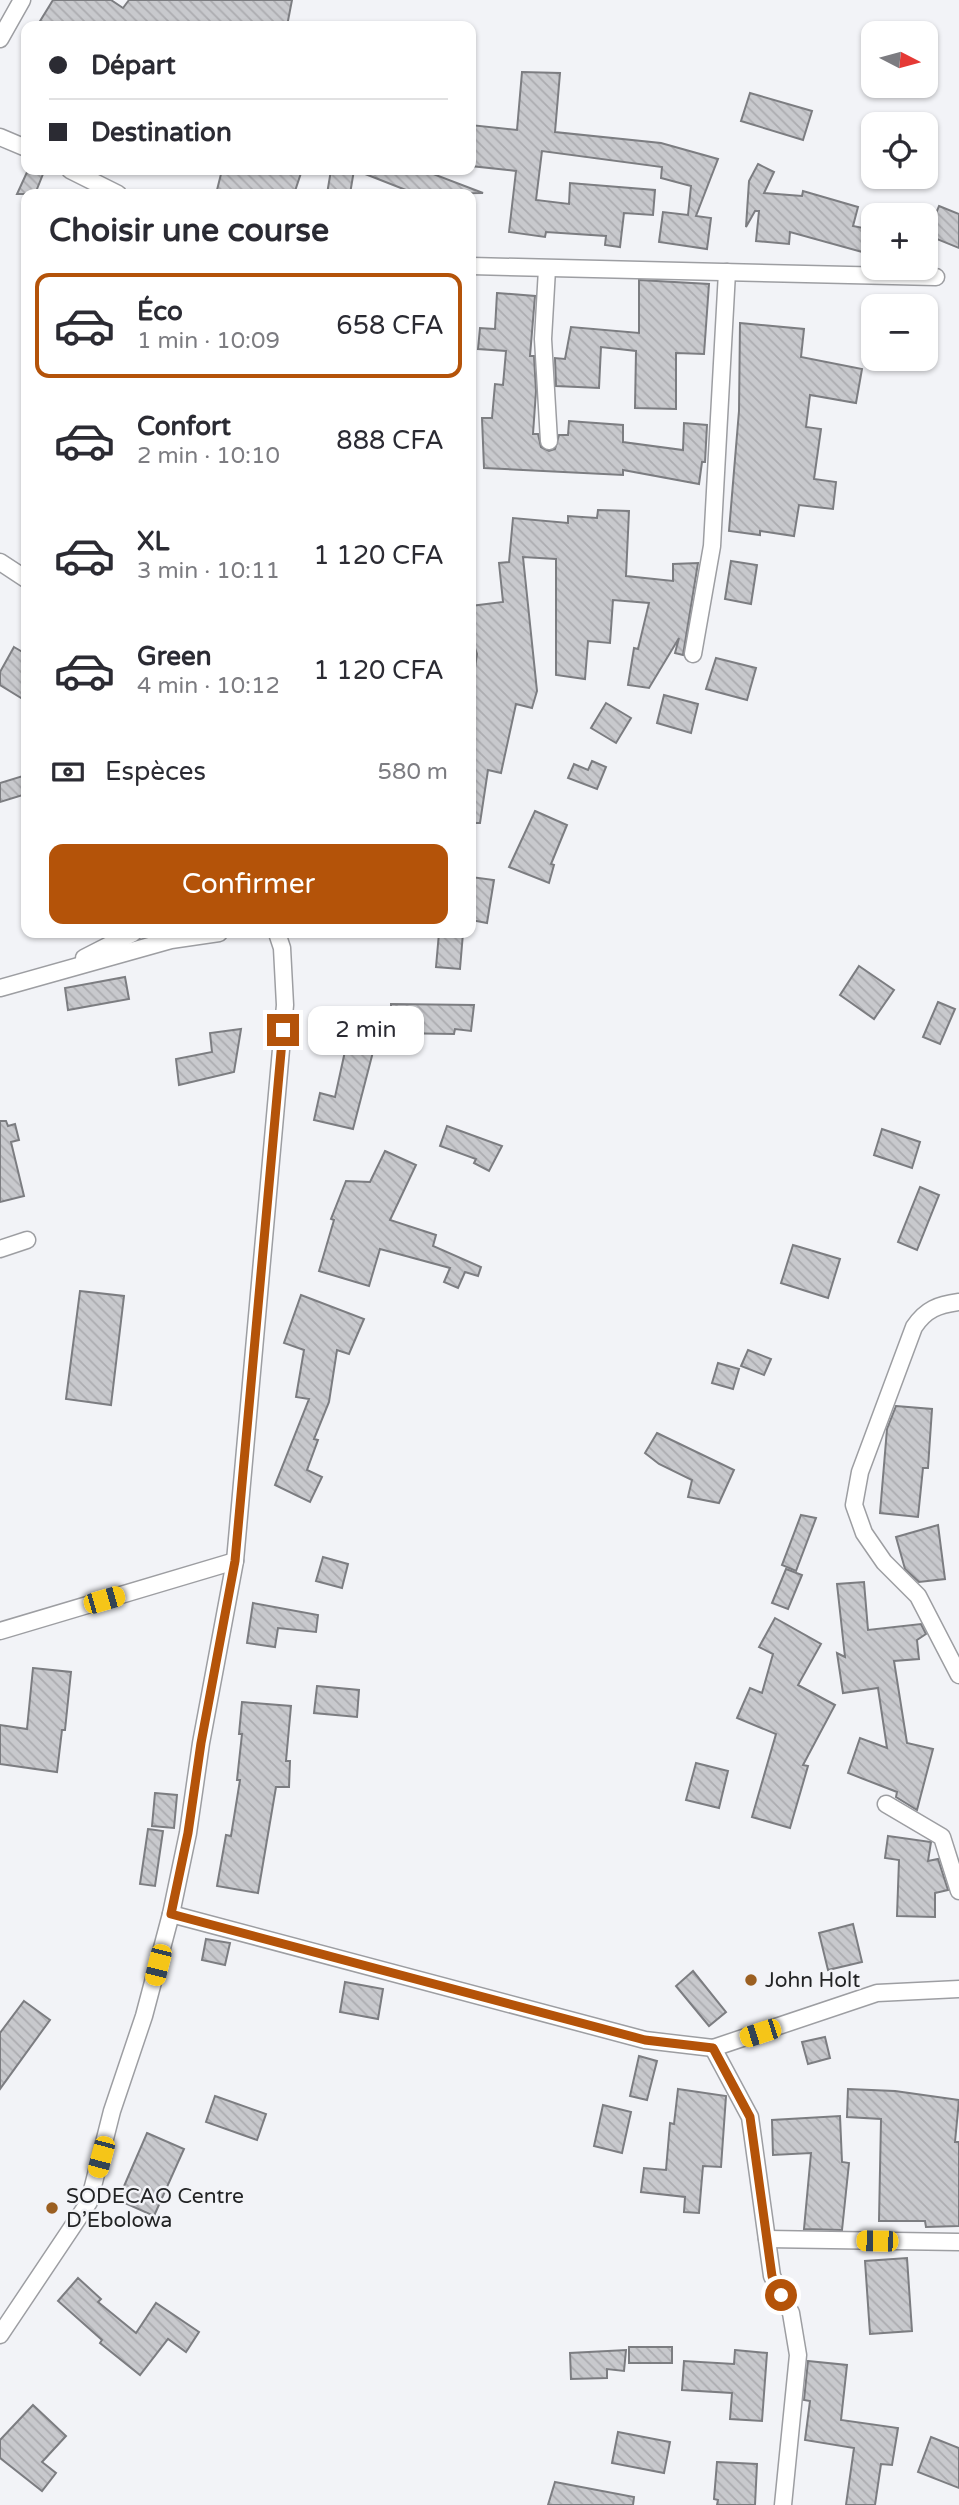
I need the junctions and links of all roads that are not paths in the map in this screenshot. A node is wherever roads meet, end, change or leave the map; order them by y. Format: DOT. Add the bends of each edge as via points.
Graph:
graph roads {
  1 [pos="22,0"];
  2 [pos="0,39"];
  3 [pos="0,137"];
  4 [pos="21,146"];
  5 [pos="80,175"];
  6 [pos="108,189"];
  7 [pos="476,266"];
  8 [pos="547,270"];
  9 [pos="727,272"];
  10 [pos="861,275"];
  11 [pos="550,441"];
  12 [pos="0,562"];
  13 [pos="21,576"];
  14 [pos="693,654"];
  15 [pos="123,938"];
  16 [pos="185,938"];
  17 [pos="279,938"];
  18 [pos="54,974"];
  19 [pos="0,988"];
  20 [pos="27,1240"];
  21 [pos="0,1248"];
  22 [pos="959,1302"];
  23 [pos="235,1561"];
  24 [pos="0,1631"];
  25 [pos="959,1675"];
  26 [pos="886,1804"];
  27 [pos="959,1891"];
  28 [pos="171,1914"];
  29 [pos="959,1989"];
  30 [pos="713,2048"];
  31 [pos="767,2239"];
  32 [pos="959,2242"];
  33 [pos="0,2335"];
  34 [pos="783,2505"];
  1 -- 2 [label="street"];
  3 -- 4 [label="street"];
  5 -- 6 [label="street"];
  7 -- 8 [label="street"];
  8 -- 9 [label="street"];
  8 -- 11 [label="street" via="543,340"];
  9 -- 10 [label="street"];
  9 -- 14 [label="street" via="712,546"];
  12 -- 13 [label="street"];
  15 -- 18 [label="street"];
  16 -- 18 [label="street"];
  17 -- 23 [label="street" via="285,1005"];
  18 -- 19 [label="street"];
  20 -- 21 [label="street"];
  22 -- 25 [label="street" via="937,1305 914,1327 860,1472 854,1505 864,1533 884,1562 918,1596"];
  23 -- 24 [label="street"];
  23 -- 28 [label="street"];
  26 -- 27 [label="street" via="942,1837"];
  28 -- 30 [label="street" via="645,2040"];
  28 -- 33 [label="street" via="89,2202"];
  29 -- 30 [label="street" via="877,1993"];
  30 -- 31 [label="street" via="750,2117"];
  31 -- 32 [label="street"];
  31 -- 34 [label="street" via="772,2276 791,2313 798,2355"];
}
